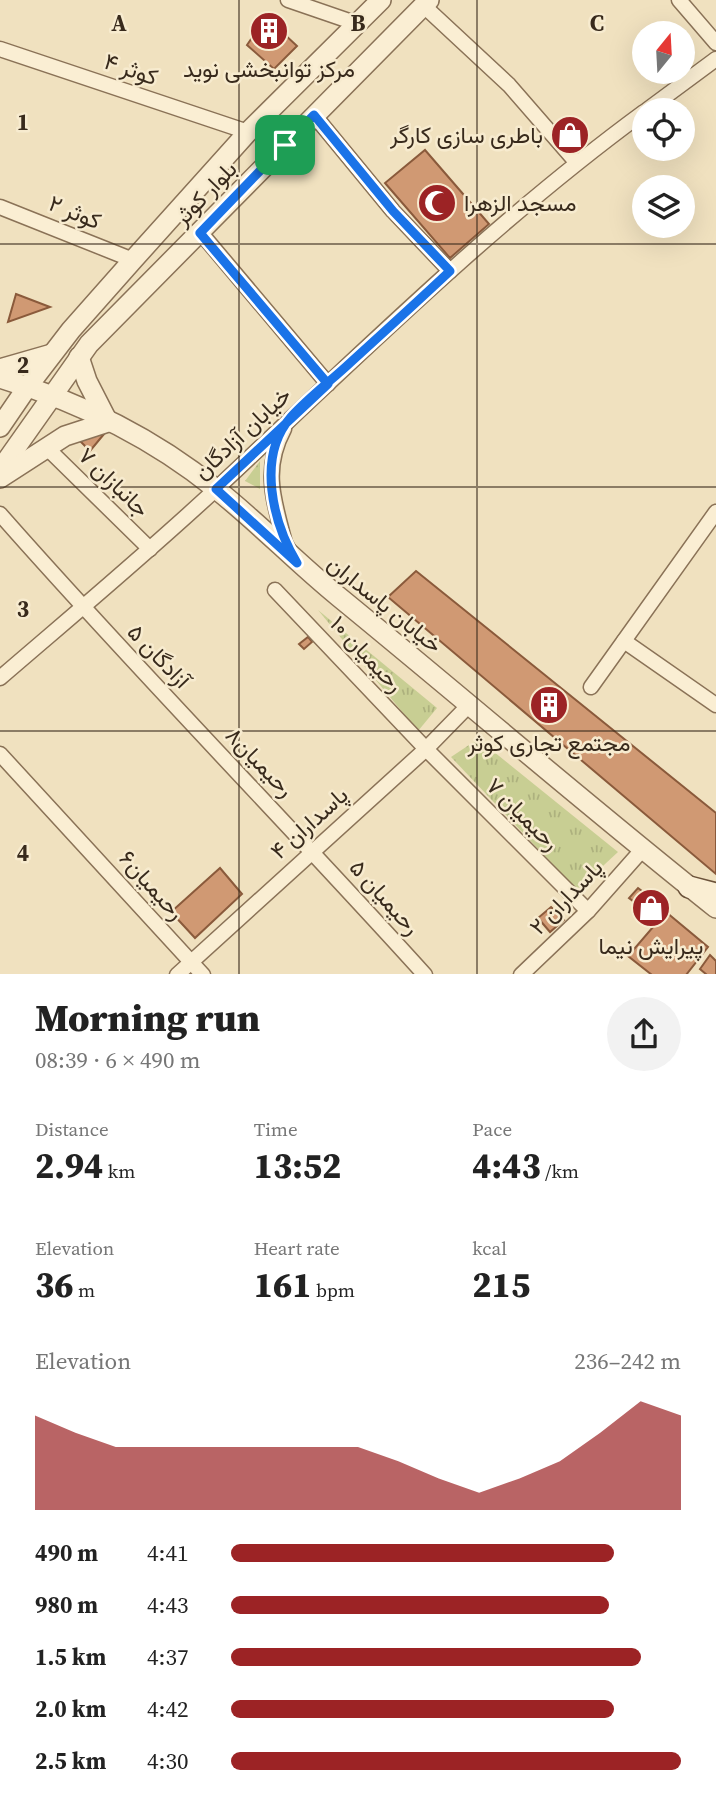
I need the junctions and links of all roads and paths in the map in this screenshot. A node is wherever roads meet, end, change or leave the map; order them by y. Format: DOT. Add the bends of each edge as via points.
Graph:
graph roads {
  1 [pos="288,0"];
  2 [pos="381,0"];
  3 [pos="679,0"];
  4 [pos="426,3"];
  5 [pos="358,24"];
  6 [pos="716,43"];
  7 [pos="0,49"];
  8 [pos="716,59"];
  9 [pos="663,98"];
  10 [pos="314,115"];
  11 [pos="632,121"];
  12 [pos="248,132"];
  13 [pos="576,162"];
  14 [pos="0,207"];
  15 [pos="200,233"];
  16 [pos="133,260"];
  17 [pos="450,271"];
  18 [pos="71,330"];
  19 [pos="84,351"];
  20 [pos="52,354"];
  21 [pos="0,369"];
  22 [pos="0,378"];
  23 [pos="328,384"];
  24 [pos="28,386"];
  25 [pos="51,395"];
  26 [pos="290,418"];
  27 [pos="108,422"];
  28 [pos="0,427"];
  29 [pos="46,447"];
  30 [pos="0,470"];
  31 [pos="0,478"];
  32 [pos="216,489"];
  33 [pos="716,512"];
  34 [pos="0,514"];
  35 [pos="150,549"];
  36 [pos="297,563"];
  37 [pos="275,590"];
  38 [pos="81,607"];
  39 [pos="624,641"];
  40 [pos="0,678"];
  41 [pos="591,687"];
  42 [pos="470,704"];
  43 [pos="716,705"];
  44 [pos="203,736"];
  45 [pos="426,749"];
  46 [pos="0,754"];
  47 [pos="312,850"];
  48 [pos="642,850"];
  49 [pos="690,887"];
  50 [pos="716,894"];
  51 [pos="716,908"];
  52 [pos="588,911"];
  53 [pos="190,962"];
  54 [pos="178,974"];
  55 [pos="202,974"];
  56 [pos="424,974"];
  57 [pos="522,974"];
  1 -- 5 [label="street"];
  2 -- 5 [label="street, بلوار کوثر"];
  3 -- 6 [label="street"];
  4 -- 10 [label="street, بلوار کوثر"];
  4 -- 13 [label="street" via="509,85"];
  5 -- 12 [label="street, بلوار کوثر"];
  7 -- 12 [label="street, کوثر ۴"];
  8 -- 9 [label="street, خیابان آزادگان"];
  10 -- 15 [label="street, بلوار کوثر"];
  10 -- 17 [label="street" via="393,211"];
  11 -- 13 [label="street, خیابان آزادگان"];
  12 -- 16 [label="street, بلوار کوثر"];
  13 -- 17 [label="street, خیابان آزادگان"];
  14 -- 16 [label="street, کوثر ۲"];
  15 -- 19 [label="street, بلوار کوثر"];
  15 -- 23 [label="street"];
  16 -- 18 [label="street, بلوار کوثر"];
  17 -- 23 [label="street, خیابان آزادگان"];
  18 -- 19 [label="street"];
  18 -- 20 [label="street, بلوار کوثر"];
  19 -- 25 [label="street, بلوار کوثر"];
  19 -- 27 [label="street" via="87,381"];
  20 -- 21 [label="street"];
  20 -- 24 [label="street, بلوار کوثر"];
  22 -- 24 [label="street, خیابان پاسداران"];
  23 -- 26 [label="street, خیابان آزادگان"];
  24 -- 25 [label="street, خیابان پاسداران"];
  24 -- 28 [label="street, بلوار کوثر"];
  25 -- 27 [label="street, خیابان پاسداران"];
  25 -- 30 [label="street, بلوار کوثر"];
  26 -- 32 [label="street, خیابان آزادگان"];
  26 -- 36 [label="street" via="276,444 270,484 285,543"];
  27 -- 29 [label="street"];
  27 -- 32 [label="street, خیابان پاسداران" via="163,451"];
  29 -- 31 [label="street"];
  29 -- 35 [label="street, جانبازان ۷"];
  32 -- 35 [label="street, خیابان آزادگان"];
  32 -- 36 [label="street, خیابان پاسداران"];
  33 -- 39 [label="street"];
  34 -- 38 [label="street, آزادگان ۵"];
  35 -- 38 [label="street, خیابان آزادگان"];
  36 -- 42 [label="street, خیابان پاسداران"];
  37 -- 45 [label="street, رحیمیان ۱۰"];
  38 -- 40 [label="street, خیابان آزادگان"];
  38 -- 44 [label="street, آزادگان ۵"];
  39 -- 41 [label="street"];
  39 -- 43 [label="street"];
  42 -- 45 [label="street, پاسداران ۴"];
  42 -- 48 [label="street, خیابان پاسداران"];
  44 -- 47 [label="street, رحیمیان۸"];
  45 -- 47 [label="street, پاسداران ۴"];
  45 -- 52 [label="street, رحیمیان ۷"];
  46 -- 53 [label="street, رحیمیان۶"];
  47 -- 53 [label="street, پاسداران ۴"];
  47 -- 56 [label="street, رحیمیان ۵"];
  48 -- 49 [label="street, خیابان پاسداران"];
  48 -- 52 [label="street, پاسداران ۲"];
  49 -- 50 [label="main road"];
  49 -- 51 [label="street, خیابان پاسداران"];
  52 -- 57 [label="street, پاسداران ۲"];
  53 -- 54 [label="street, پاسداران ۴"];
  53 -- 55 [label="street, رحیمیان۶"];
}
